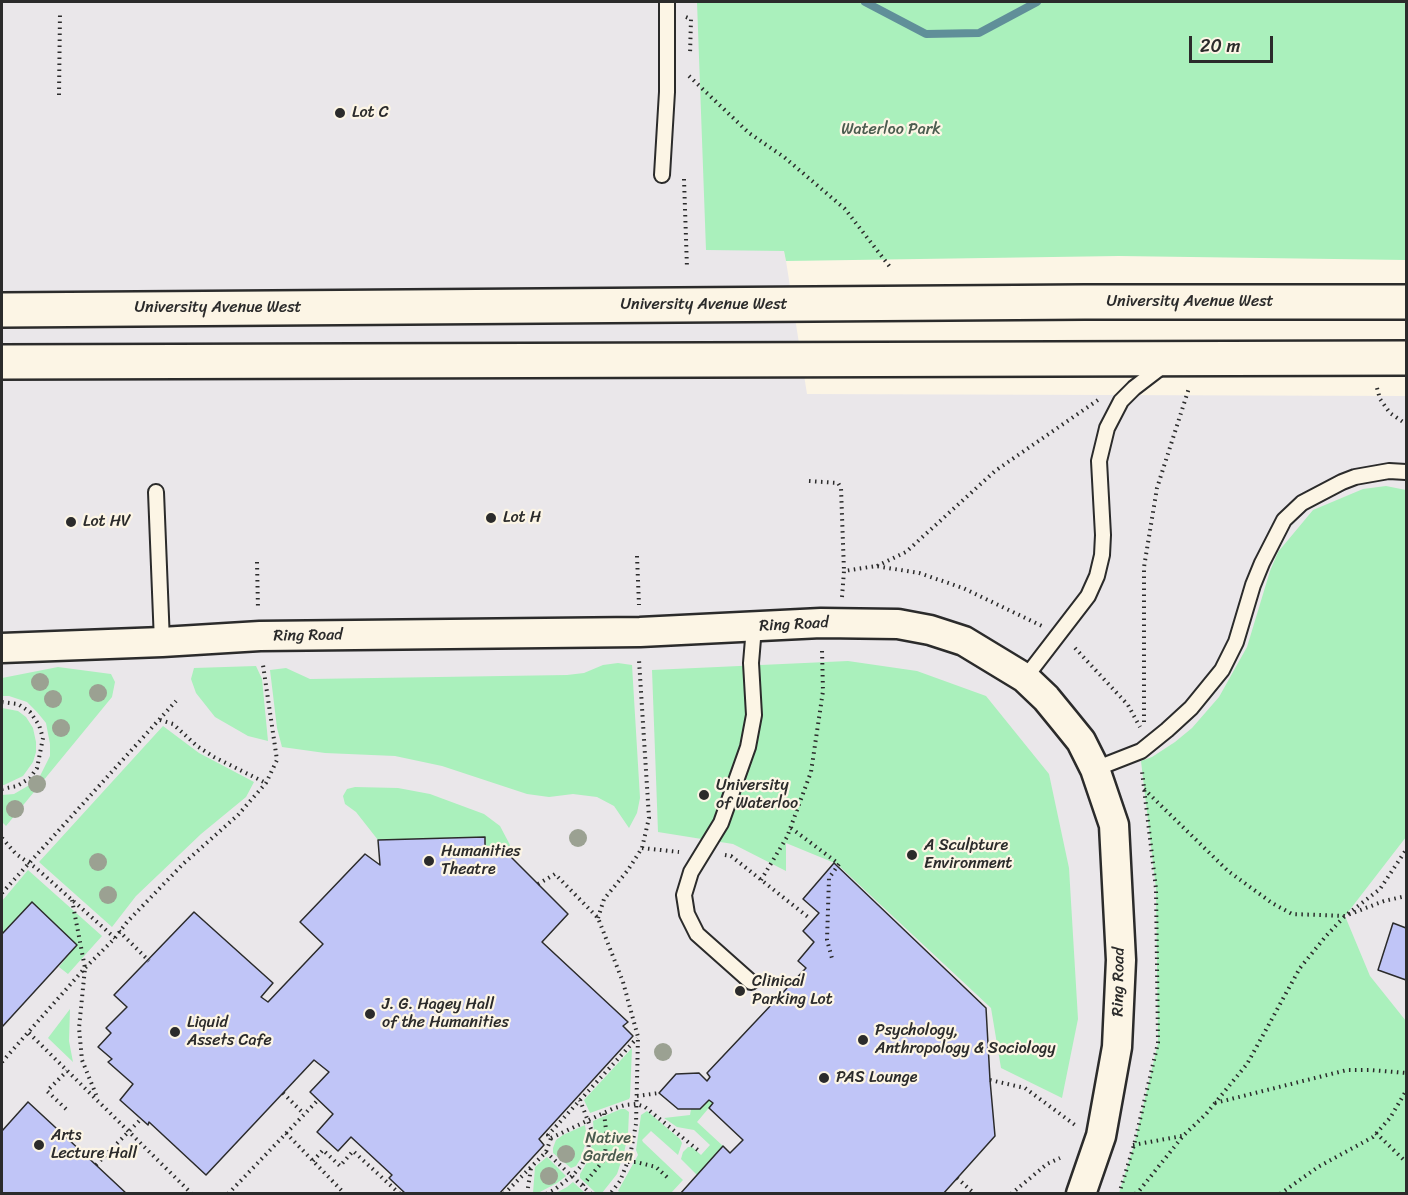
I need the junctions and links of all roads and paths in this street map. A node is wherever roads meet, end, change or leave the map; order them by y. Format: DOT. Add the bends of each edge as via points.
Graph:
graph roads {
  1 [pos="667,2"];
  2 [pos="60,13"];
  3 [pos="689,76"];
  4 [pos="59,95"];
  5 [pos="662,175"];
  6 [pos="890,267"];
  7 [pos="1407,302"];
  8 [pos="2,310"];
  9 [pos="1172,358"];
  10 [pos="1407,358"];
  11 [pos="2,362"];
  12 [pos="1376,384"];
  13 [pos="1189,388"];
  14 [pos="1103,396"];
  15 [pos="1407,424"];
  16 [pos="1407,472"];
  17 [pos="810,481"];
  18 [pos="156,492"];
  19 [pos="637,556"];
  20 [pos="257,562"];
  21 [pos="876,566"];
  22 [pos="844,571"];
  23 [pos="638,590"];
  24 [pos="258,610"];
  25 [pos="754,627"];
  26 [pos="162,642"];
  27 [pos="2,648"];
  28 [pos="824,663"];
  29 [pos="640,670"];
  30 [pos="1025,678"];
  31 [pos="268,690"];
  32 [pos="176,701"];
  33 [pos="2,702"];
  34 [pos="160,720"];
  35 [pos="1141,751"];
  36 [pos="1095,769"];
  37 [pos="266,783"];
  38 [pos="1143,788"];
  39 [pos="2,789"];
  40 [pos="790,828"];
  41 [pos="2,838"];
  42 [pos="642,849"];
  43 [pos="1407,850"];
  44 [pos="702,854"];
  45 [pos="29,863"];
  46 [pos="761,880"];
  47 [pos="538,884"];
  48 [pos="2,893"];
  49 [pos="1407,896"];
  50 [pos="72,900"];
  51 [pos="1345,916"];
  52 [pos="808,917"];
  53 [pos="598,918"];
  54 [pos="119,931"];
  55 [pos="115,938"];
  56 [pos="149,961"];
  57 [pos="833,962"];
  58 [pos="85,969"];
  59 [pos="751,982"];
  60 [pos="29,1033"];
  61 [pos="638,1037"];
  62 [pos="2,1062"];
  63 [pos="68,1071"];
  64 [pos="1407,1073"];
  65 [pos="990,1080"];
  66 [pos="1407,1091"];
  67 [pos="283,1093"];
  68 [pos="659,1093"];
  69 [pos="637,1095"];
  70 [pos="318,1100"];
  71 [pos="580,1100"];
  72 [pos="98,1101"];
  73 [pos="1214,1103"];
  74 [pos="636,1104"];
  75 [pos="66,1108"];
  76 [pos="604,1113"];
  77 [pos="304,1114"];
  78 [pos="141,1119"];
  79 [pos="589,1120"];
  80 [pos="1070,1123"];
  81 [pos="129,1131"];
  82 [pos="286,1133"];
  83 [pos="1376,1133"];
  84 [pos="551,1138"];
  85 [pos="699,1151"];
  86 [pos="546,1152"];
  87 [pos="1060,1158"];
  88 [pos="313,1161"];
  89 [pos="628,1162"];
  90 [pos="1407,1162"];
  91 [pos="96,1165"];
  92 [pos="531,1166"];
  93 [pos="572,1176"];
  94 [pos="957,1178"];
  95 [pos="669,1179"];
  96 [pos="583,1185"];
  97 [pos="340,1188"];
  98 [pos="336,1193"];
  99 [pos="192,1194"];
  100 [pos="228,1194"];
  101 [pos="345,1194"];
  102 [pos="400,1194"];
  103 [pos="504,1194"];
  104 [pos="527,1194"];
  105 [pos="546,1194"];
  106 [pos="591,1194"];
  107 [pos="610,1194"];
  108 [pos="975,1194"];
  109 [pos="1011,1194"];
  110 [pos="1081,1194"];
  111 [pos="1135,1194"];
  112 [pos="1280,1194"];
  1 -- 5 [label="lane"];
  2 -- 4 [label="path"];
  3 -- 6 [label="path" via="749,133 845,209"];
  7 -- 8 [label="main road, University Avenue West"];
  9 -- 10 [label="main road"];
  9 -- 11 [label="main road"];
  9 -- 30 [label="lane" via="1121,401 1107,428 1100,461 1103,535 1097,576 1088,596"];
  12 -- 15 [label="path" via="1390,413"];
  13 -- 35 [label="path" via="1157,488 1144,567 1145,711"];
  14 -- 21 [label="path" via="995,471 906,552"];
  16 -- 35 [label="lane" via="1389,471 1342,482 1302,503 1284,520 1262,563 1236,642 1222,670 1191,708"];
  17 -- 22 [label="path" via="838,483 841,488"];
  18 -- 26 [label="lane"];
  19 -- 23 [label="path"];
  20 -- 24 [label="path"];
  25 -- 26 [label="street, Ring Road" via="260,636"];
  25 -- 30 [label="street, Ring Road" via="820,622 909,626 964,641"];
  25 -- 44 [label="lane" via="754,715 748,747 721,823"];
  26 -- 27 [label="street, Ring Road"];
  28 -- 40 [label="path" via="811,772"];
  29 -- 42 [label="path" via="649,818"];
  30 -- 36 [label="street, Ring Road" via="1081,741"];
  31 -- 37 [label="path" via="277,760"];
  32 -- 34 [label="path"];
  33 -- 39 [label="path" via="18,704 30,712 43,738 37,768 30,778"];
  34 -- 37 [label="path" via="173,724 197,746"];
  34 -- 45 [label="path"];
  35 -- 36 [label="lane"];
  36 -- 110 [label="street, Ring Road" via="1114,825 1120,1004 1118,1047 1101,1136"];
  37 -- 54 [label="path"];
  38 -- 51 [label="path" via="1228,871 1272,903 1292,914"];
  40 -- 46 [label="path"];
  40 -- 57 [label="path" via="839,864 829,878 827,940"];
  41 -- 45 [label="path"];
  42 -- 44 [label="path"];
  42 -- 53 [label="path" via="604,899"];
  43 -- 51 [label="path" via="1380,889"];
  44 -- 46 [label="path" via="731,856"];
  44 -- 59 [label="lane" via="684,895 687,914 698,934"];
  45 -- 48 [label="path"];
  45 -- 50 [label="path"];
  46 -- 52 [label="path"];
  47 -- 53 [label="path" via="555,874"];
  49 -- 51 [label="path"];
  50 -- 55 [label="path"];
  50 -- 58 [label="path"];
  51 -- 73 [label="path" via="1300,968 1247,1064"];
  53 -- 61 [label="path"];
  54 -- 55 [label="path"];
  54 -- 56 [label="path"];
  55 -- 58 [label="path"];
  58 -- 60 [label="path"];
  58 -- 72 [label="path" via="80,1028 82,1060"];
  60 -- 62 [label="path"];
  60 -- 63 [label="path"];
  61 -- 69 [label="path"];
  61 -- 71 [label="path"];
  63 -- 72 [label="path"];
  63 -- 75 [label="path" via="47,1091"];
  64 -- 73 [label="path" via="1347,1070"];
  65 -- 80 [label="path" via="1025,1088"];
  66 -- 83 [label="path"];
  67 -- 77 [label="path"];
  68 -- 69 [label="path"];
  69 -- 74 [label="path"];
  70 -- 77 [label="path"];
  71 -- 79 [label="path"];
  71 -- 84 [label="path" via="548,1136"];
  72 -- 81 [label="path"];
  73 -- 111 [label="path"];
  74 -- 76 [label="path"];
  74 -- 85 [label="path"];
  74 -- 89 [label="path"];
  76 -- 79 [label="path"];
  76 -- 96 [label="path" via="604,1160"];
  77 -- 82 [label="path"];
  78 -- 81 [label="path"];
  79 -- 84 [label="path"];
  79 -- 93 [label="path" via="588,1150"];
  81 -- 91 [label="path"];
  81 -- 99 [label="path"];
  82 -- 88 [label="path"];
  82 -- 100 [label="path"];
  83 -- 90 [label="path"];
  83 -- 112 [label="path"];
  84 -- 86 [label="path"];
  86 -- 92 [label="path"];
  86 -- 93 [label="path"];
  87 -- 109 [label="path"];
  88 -- 97 [label="path"];
  88 -- 102 [label="path" via="323,1150 340,1166 353,1151"];
  89 -- 95 [label="path" via="656,1167"];
  89 -- 107 [label="path"];
  92 -- 103 [label="path"];
  92 -- 104 [label="path"];
  93 -- 96 [label="path"];
  93 -- 105 [label="path"];
  94 -- 108 [label="path"];
  96 -- 106 [label="path"];
  97 -- 98 [label="path"];
  97 -- 101 [label="path"];
}
